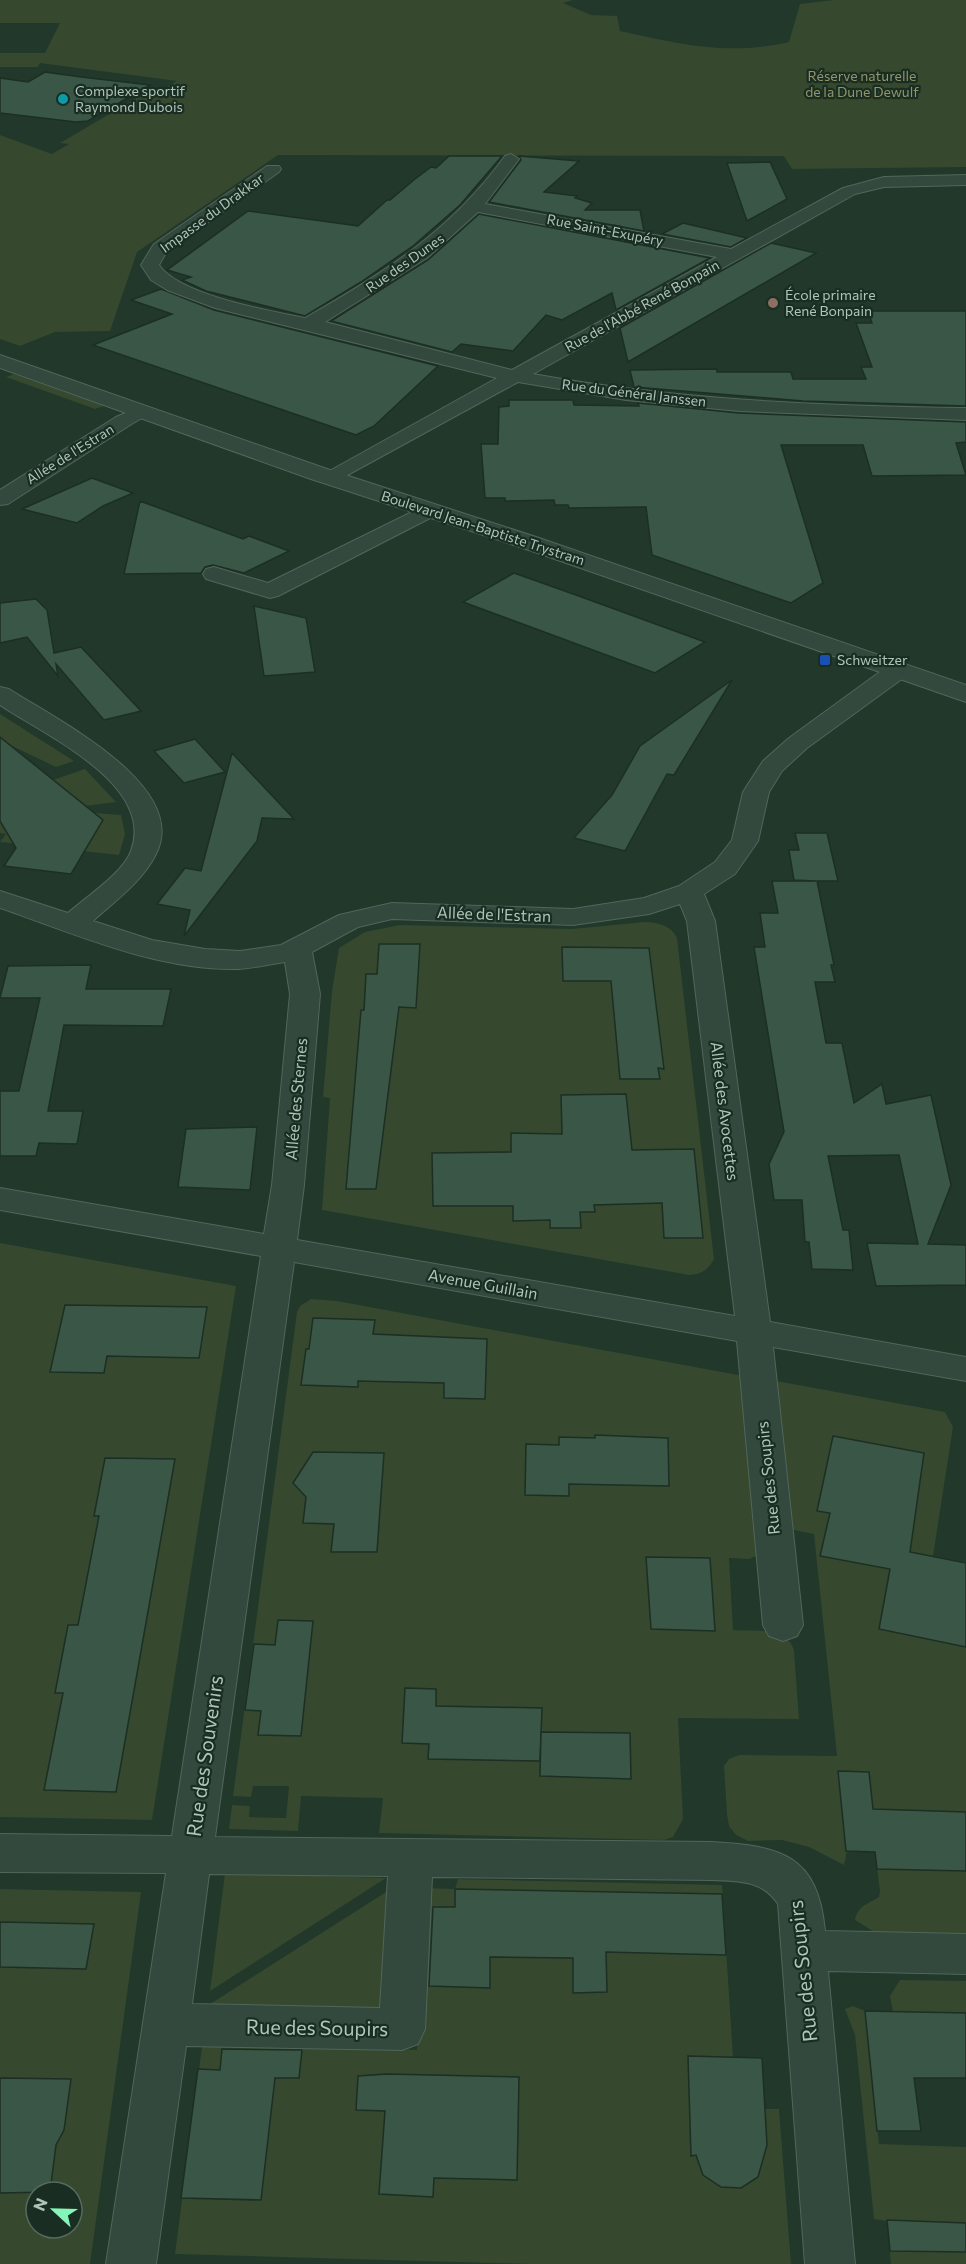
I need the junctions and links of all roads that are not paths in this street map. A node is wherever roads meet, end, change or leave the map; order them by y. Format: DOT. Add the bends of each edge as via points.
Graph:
graph roads {
  1 [pos="511,159"];
  2 [pos="273,169"];
  3 [pos="966,180"];
  4 [pos="476,207"];
  5 [pos="734,255"];
  6 [pos="309,324"];
  7 [pos="0,361"];
  8 [pos="515,376"];
  9 [pos="142,412"];
  10 [pos="966,414"];
  11 [pos="331,478"];
  12 [pos="0,499"];
  13 [pos="428,510"];
  14 [pos="214,574"];
  15 [pos="270,591"];
  16 [pos="286,608"];
  17 [pos="897,670"];
  18 [pos="0,694"];
  19 [pos="966,694"];
  20 [pos="689,892"];
  21 [pos="0,898"];
  22 [pos="72,924"];
  23 [pos="297,949"];
  24 [pos="0,1199"];
  25 [pos="279,1249"];
  26 [pos="753,1332"];
  27 [pos="966,1369"];
  28 [pos="783,1625"];
  29 [pos="0,1853"];
  30 [pos="191,1855"];
  31 [pos="411,1856"];
  32 [pos="804,1950"];
  33 [pos="966,1954"];
  34 [pos="166,2025"];
  35 [pos="131,2264"];
  36 [pos="830,2264"];
  1 -- 4 [label="street, Rue des Dunes"];
  2 -- 6 [label="street, Impasse du Drakkar" via="160,248 151,267 158,278 175,288 269,317"];
  3 -- 5 [label="street, Rue de l'Abbé René Bonpain" via="890,181 858,188"];
  4 -- 5 [label="street, Rue Saint-Exupéry"];
  4 -- 6 [label="street, Rue des Dunes" via="409,264"];
  5 -- 8 [label="street, Rue de l'Abbé René Bonpain"];
  6 -- 8 [label="street, Rue du Général Janssen"];
  7 -- 9 [label="street, Boulevard Jean-Baptiste Trystram"];
  8 -- 10 [label="street, Rue du Général Janssen" via="744,406"];
  8 -- 11 [label="street, Rue de l'Abbé René Bonpain"];
  9 -- 11 [label="street, Boulevard Jean-Baptiste Trystram"];
  9 -- 12 [label="street, Allée de l'Estran"];
  11 -- 13 [label="street, Boulevard Jean-Baptiste Trystram"];
  13 -- 15 [label="street"];
  13 -- 17 [label="street, Boulevard Jean-Baptiste Trystram"];
  14 -- 15 [label="street"];
  15 -- 16 [label="street"];
  17 -- 19 [label="street, Boulevard Jean-Baptiste Trystram"];
  17 -- 20 [label="street, Allée de l'Estran" via="772,766 756,792 751,824 740,850 714,877"];
  18 -- 22 [label="street" via="118,773 145,811 149,836 139,860"];
  20 -- 23 [label="street, Allée de l'Estran" via="648,906 592,915 392,911 349,921"];
  20 -- 26 [label="street, Allée des Avocettes" via="700,921"];
  21 -- 22 [label="street, Allée de l'Estran"];
  22 -- 23 [label="street, Allée de l'Estran" via="147,948 205,958 270,958"];
  23 -- 25 [label="street, Allée des Sternes" via="305,994"];
  24 -- 25 [label="street, Avenue Guillain"];
  25 -- 26 [label="street, Avenue Guillain"];
  25 -- 30 [label="street, Rue des Souvenirs"];
  26 -- 27 [label="street, Avenue Guillain"];
  26 -- 28 [label="street, Rue des Soupirs"];
  29 -- 30 [label="street, Rue des Soupirs"];
  30 -- 31 [label="street, Rue des Soupirs"];
  30 -- 34 [label="street, Rue des Souvenirs"];
  31 -- 32 [label="street, Rue des Soupirs" via="753,1864 770,1868 786,1878 800,1901"];
  31 -- 34 [label="street, Rue des Soupirs" via="402,2029"];
  32 -- 33 [label="street"];
  32 -- 36 [label="street, Rue des Soupirs"];
  34 -- 35 [label="street, Rue des Souvenirs"];
}
